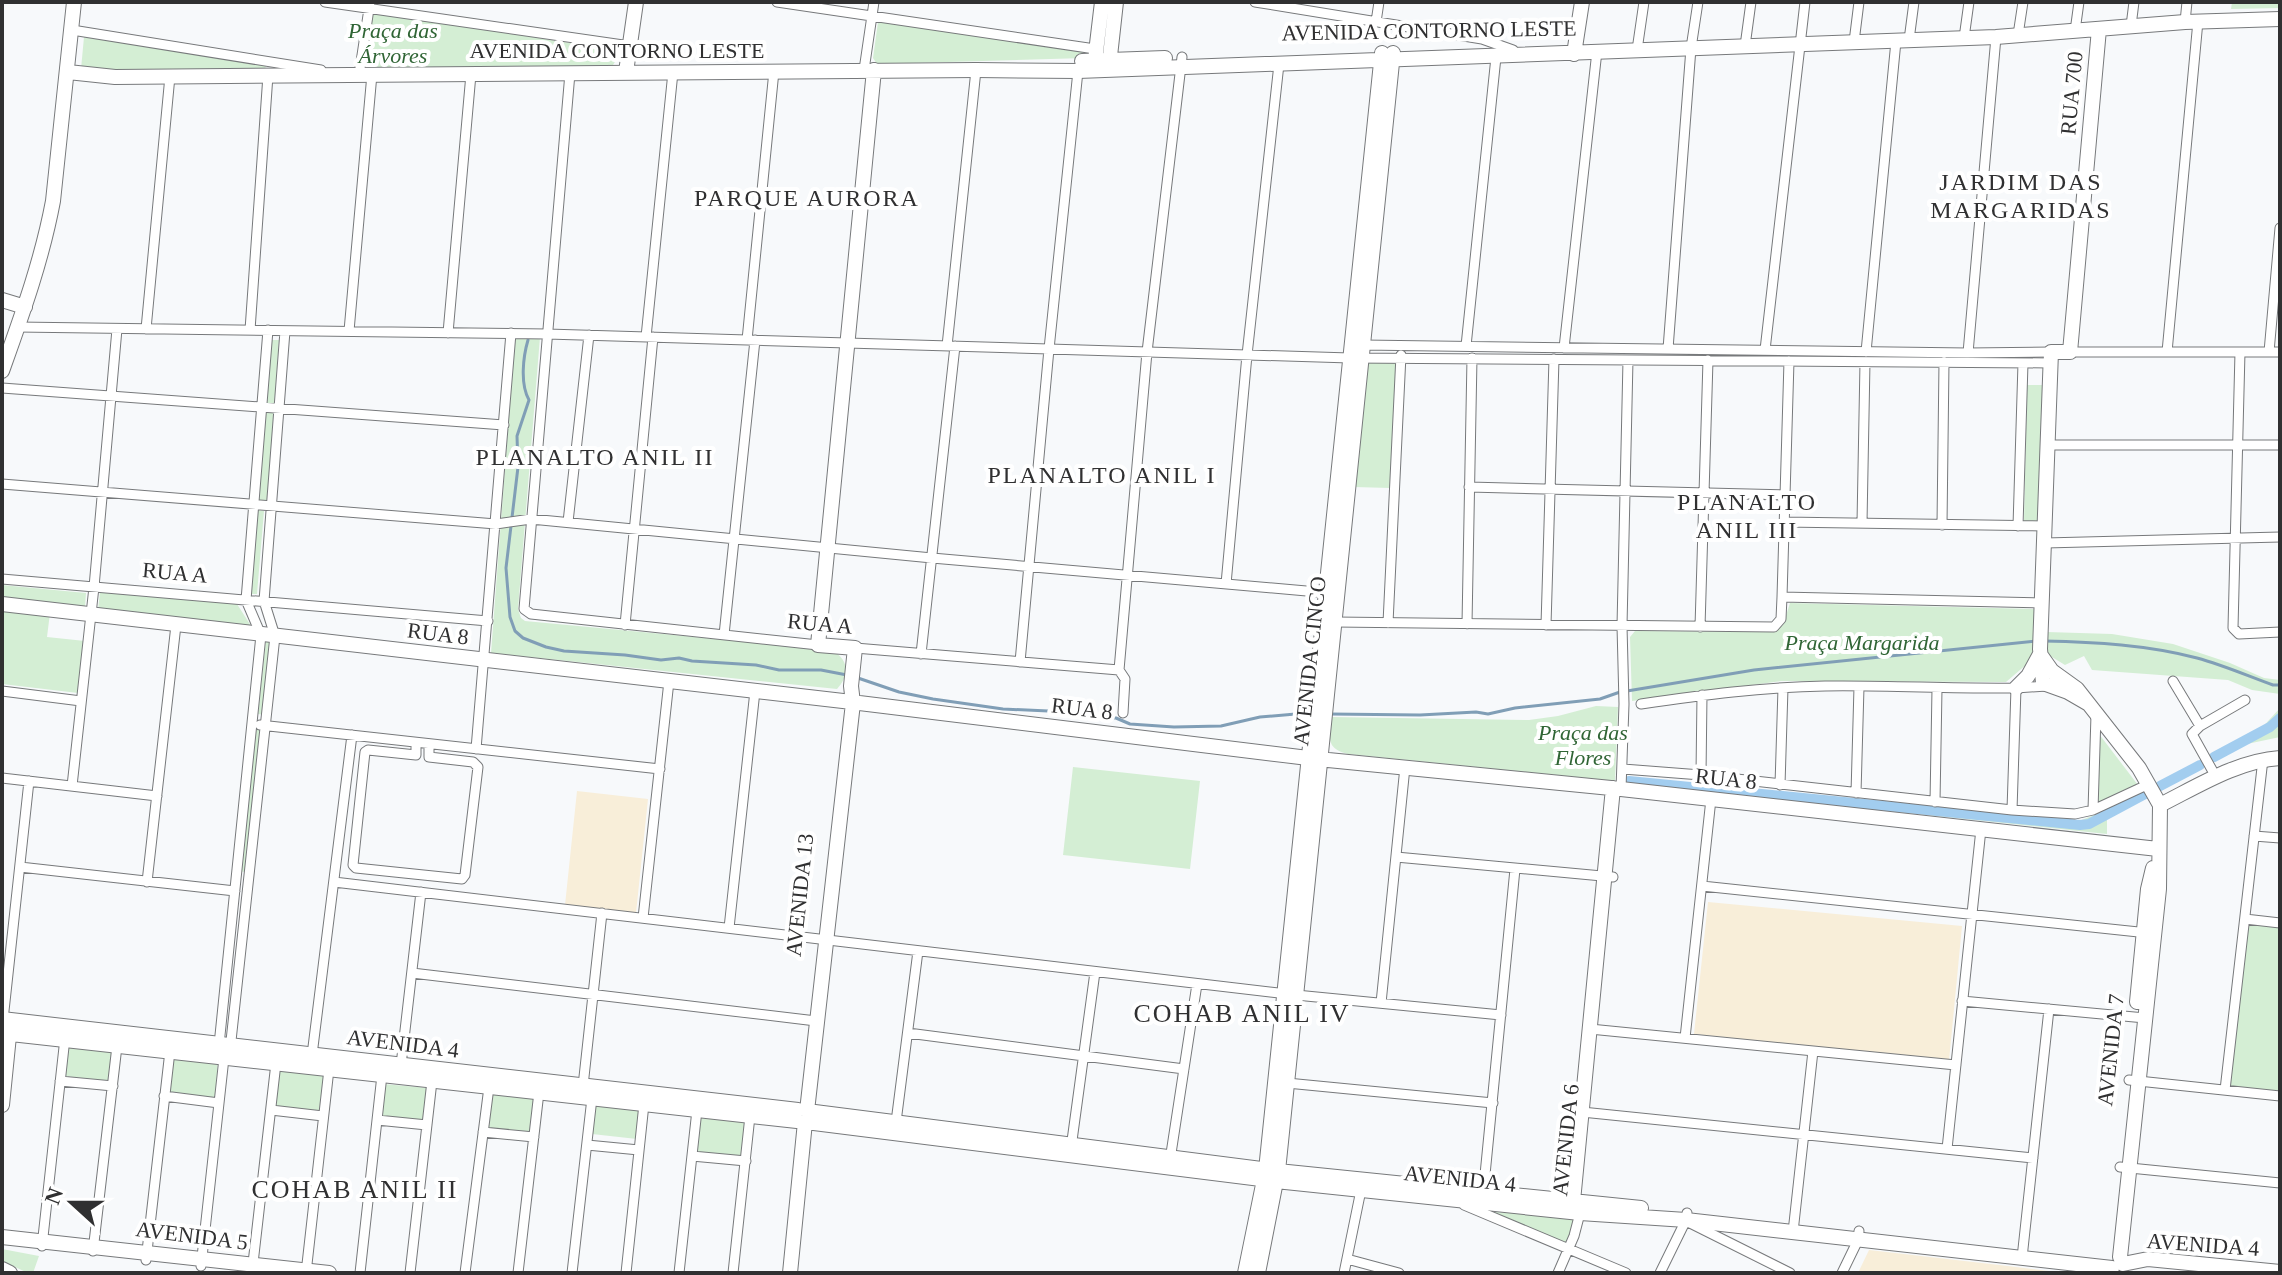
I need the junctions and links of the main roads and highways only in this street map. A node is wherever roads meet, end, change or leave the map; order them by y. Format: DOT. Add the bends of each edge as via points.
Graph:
graph roads {
  1 [pos="74,2"];
  2 [pos="636,2"];
  3 [pos="1102,2"];
  4 [pos="1116,2"];
  5 [pos="1582,2"];
  6 [pos="1590,2"];
  7 [pos="2280,19"];
  8 [pos="2099,29"];
  9 [pos="1111,33"];
  10 [pos="1583,51"];
  11 [pos="1513,53"];
  12 [pos="1387,56"];
  13 [pos="1146,58"];
  14 [pos="1100,62"];
  15 [pos="1182,62"];
  16 [pos="869,70"];
  17 [pos="976,70"];
  18 [pos="68,72"];
  19 [pos="626,72"];
  20 [pos="115,77"];
  21 [pos="66,89"];
  22 [pos="2,300"];
  23 [pos="25,307"];
  24 [pos="2,371"];
  25 [pos="1331,593"];
  26 [pos="2,604"];
  27 [pos="855,648"];
  28 [pos="2040,652"];
  29 [pos="2016,688"];
  30 [pos="1321,690"];
  31 [pos="848,702"];
  32 [pos="1314,758"];
  33 [pos="2280,758"];
  34 [pos="1617,788"];
  35 [pos="2160,805"];
  36 [pos="2158,849"];
  37 [pos="1290,995"];
  38 [pos="6,1025"];
  39 [pos="65,1033"];
  40 [pos="224,1052"];
  41 [pos="354,1066"];
  42 [pos="458,1078"];
  43 [pos="562,1089"];
  44 [pos="672,1101"];
  45 [pos="2,1105"];
  46 [pos="803,1115"];
  47 [pos="1039,1146"];
  48 [pos="1271,1176"];
  49 [pos="1483,1197"];
  50 [pos="1578,1205"];
  51 [pos="2,1240"];
  52 [pos="2117,1265"];
  53 [pos="2,1269"];
  54 [pos="254,1270"];
  55 [pos="2222,1270"];
  56 [pos="306,1272"];
  57 [pos="2280,1272"];
  58 [pos="10,1273"];
  59 [pos="329,1273"];
  60 [pos="790,1273"];
  61 [pos="1245,1273"];
  62 [pos="1258,1273"];
  1 -- 18 [label="main road"];
  2 -- 19 [label="main road"];
  3 -- 14 [label="main road"];
  4 -- 9 [label="main road"];
  5 -- 10 [label="main road"];
  6 -- 10 [label="main road"];
  7 -- 8 [label="main road, AVENIDA CONTORNO LESTE"];
  8 -- 10 [label="main road, AVENIDA CONTORNO LESTE"];
  8 -- 28 [label="main road, RUA 700" via="2070,352 2051,358"];
  9 -- 13 [label="main road" via="1117,50"];
  9 -- 14 [label="main road"];
  10 -- 11 [label="main road, AVENIDA CONTORNO LESTE"];
  11 -- 12 [label="main road, AVENIDA CONTORNO LESTE"];
  11 -- 12 [label="main road, AVENIDA CONTORNO LESTE"];
  12 -- 15 [label="main road, AVENIDA CONTORNO LESTE"];
  12 -- 15 [label="main road, AVENIDA CONTORNO LESTE" via="1279,64"];
  12 -- 25 [label="main road, AVENIDA CINCO"];
  13 -- 14 [label="main road, AVENIDA CONTORNO LESTE"];
  13 -- 15 [label="main road, AVENIDA CONTORNO LESTE"];
  14 -- 15 [label="main road, AVENIDA CONTORNO LESTE"];
  14 -- 17 [label="main road, AVENIDA CONTORNO LESTE"];
  14 -- 17 [label="main road, AVENIDA CONTORNO LESTE" via="1078,71"];
  16 -- 17 [label="main road, AVENIDA CONTORNO LESTE"];
  16 -- 19 [label="main road, AVENIDA CONTORNO LESTE"];
  16 -- 27 [label="main road, RUA A" via="818,645"];
  18 -- 20 [label="main road, AVENIDA CONTORNO LESTE"];
  18 -- 21 [label="main road"];
  19 -- 20 [label="main road, AVENIDA CONTORNO LESTE"];
  20 -- 21 [label="main road, AVENIDA CONTORNO LESTE"];
  21 -- 23 [label="main road" via="52,208"];
  22 -- 23 [label="main road"];
  23 -- 24 [label="main road"];
  25 -- 30 [label="main road, AVENIDA CINCO"];
  25 -- 30 [label="main road, AVENIDA CINCO" via="1335,622"];
  26 -- 31 [label="main road, RUA 8"];
  27 -- 31 [label="main road, AVENIDA 13"];
  28 -- 29 [label="main road"];
  28 -- 35 [label="main road" via="2048,678 2074,686"];
  30 -- 32 [label="main road, AVENIDA CINCO"];
  31 -- 32 [label="main road, RUA 8"];
  31 -- 46 [label="main road, AVENIDA 13"];
  32 -- 34 [label="main road, RUA 8"];
  32 -- 37 [label="main road, AVENIDA CINCO"];
  33 -- 35 [label="main road" via="2216,777"];
  34 -- 36 [label="main road, RUA 8"];
  34 -- 50 [label="main road, AVENIDA 6"];
  35 -- 36 [label="main road, AVENIDA 7"];
  36 -- 52 [label="main road, AVENIDA 7" via="2148,889 2149,933"];
  37 -- 48 [label="main road, AVENIDA CINCO"];
  37 -- 48 [label="main road, AVENIDA CINCO" via="1287,1083"];
  38 -- 39 [label="main road, AVENIDA 4"];
  38 -- 45 [label="main road"];
  39 -- 40 [label="main road, AVENIDA 4"];
  39 -- 40 [label="main road, AVENIDA 4" via="117,1046"];
  40 -- 41 [label="main road, AVENIDA 4" via="312,1055"];
  40 -- 41 [label="main road, AVENIDA 4" via="329,1069"];
  41 -- 42 [label="main road, AVENIDA 4" via="401,1065"];
  41 -- 42 [label="main road, AVENIDA 4" via="432,1081"];
  42 -- 43 [label="main road, AVENIDA 4"];
  42 -- 43 [label="main road, AVENIDA 4" via="489,1087"];
  43 -- 44 [label="main road, AVENIDA 4" via="583,1086"];
  43 -- 44 [label="main road, AVENIDA 4" via="644,1104"];
  44 -- 46 [label="main road, AVENIDA 4"];
  44 -- 46 [label="main road, AVENIDA 4" via="697,1110 750,1116"];
  46 -- 47 [label="main road, AVENIDA 4"];
  46 -- 47 [label="main road, AVENIDA 4" via="896,1122"];
  46 -- 60 [label="main road, AVENIDA 13"];
  47 -- 48 [label="main road, AVENIDA 4"];
  48 -- 49 [label="main road, AVENIDA 4"];
  48 -- 49 [label="main road, AVENIDA 4" via="1449,1199"];
  48 -- 61 [label="main road, AVENIDA CINCO"];
  48 -- 62 [label="main road, AVENIDA CINCO"];
  49 -- 50 [label="main road, AVENIDA 4"];
  50 -- 52 [label="main road, AVENIDA 4"];
  51 -- 54 [label="main road, AVENIDA 5"];
  52 -- 55 [label="main road, AVENIDA 4" via="2148,1259"];
  53 -- 58 [label="main road"];
  54 -- 56 [label="main road, AVENIDA 5"];
  55 -- 57 [label="main road, AVENIDA 4"];
  56 -- 59 [label="main road, AVENIDA 5"];
}
